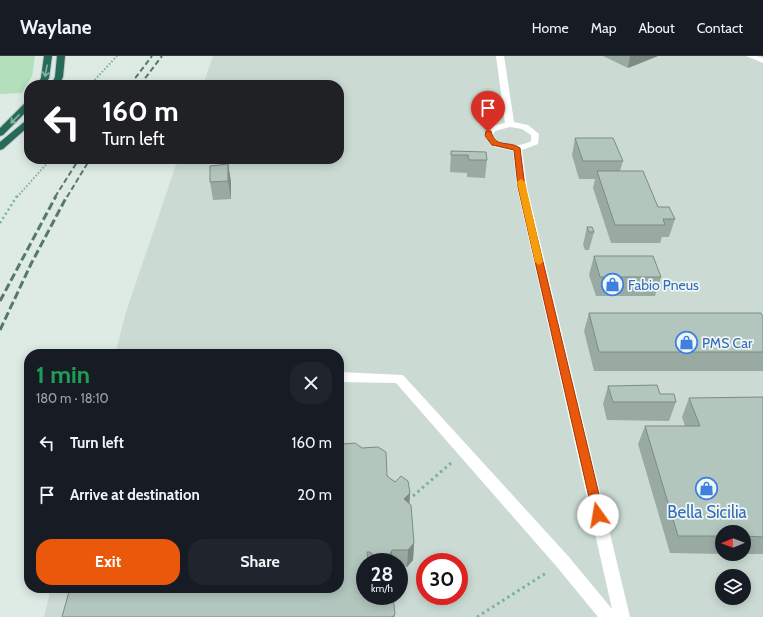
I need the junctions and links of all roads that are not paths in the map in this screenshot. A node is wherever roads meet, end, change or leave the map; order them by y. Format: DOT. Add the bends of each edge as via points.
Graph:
graph roads {
  1 [pos="48,56"];
  2 [pos="61,56"];
  3 [pos="500,56"];
  4 [pos="750,56"];
  5 [pos="763,61"];
  6 [pos="44,80"];
  7 [pos="58,80"];
  8 [pos="24,109"];
  9 [pos="510,124"];
  10 [pos="24,125"];
  11 [pos="0,133"];
  12 [pos="0,147"];
  13 [pos="517,148"];
  14 [pos="344,377"];
  15 [pos="608,617"];
  16 [pos="622,617"];
  1 -- 6 [label="highway, one-way"];
  2 -- 7 [label="highway"];
  3 -- 9 [label="street"];
  4 -- 5 [label="street"];
  8 -- 11 [label="highway, one-way"];
  9 -- 13 [label="street" via="531,130 536,138 531,145"];
  9 -- 13 [label="street" via="491,129 488,136 495,144"];
  10 -- 12 [label="highway"];
  13 -- 16 [label="street" via="522,187"];
  14 -- 15 [label="street" via="399,378 564,562"];
}
